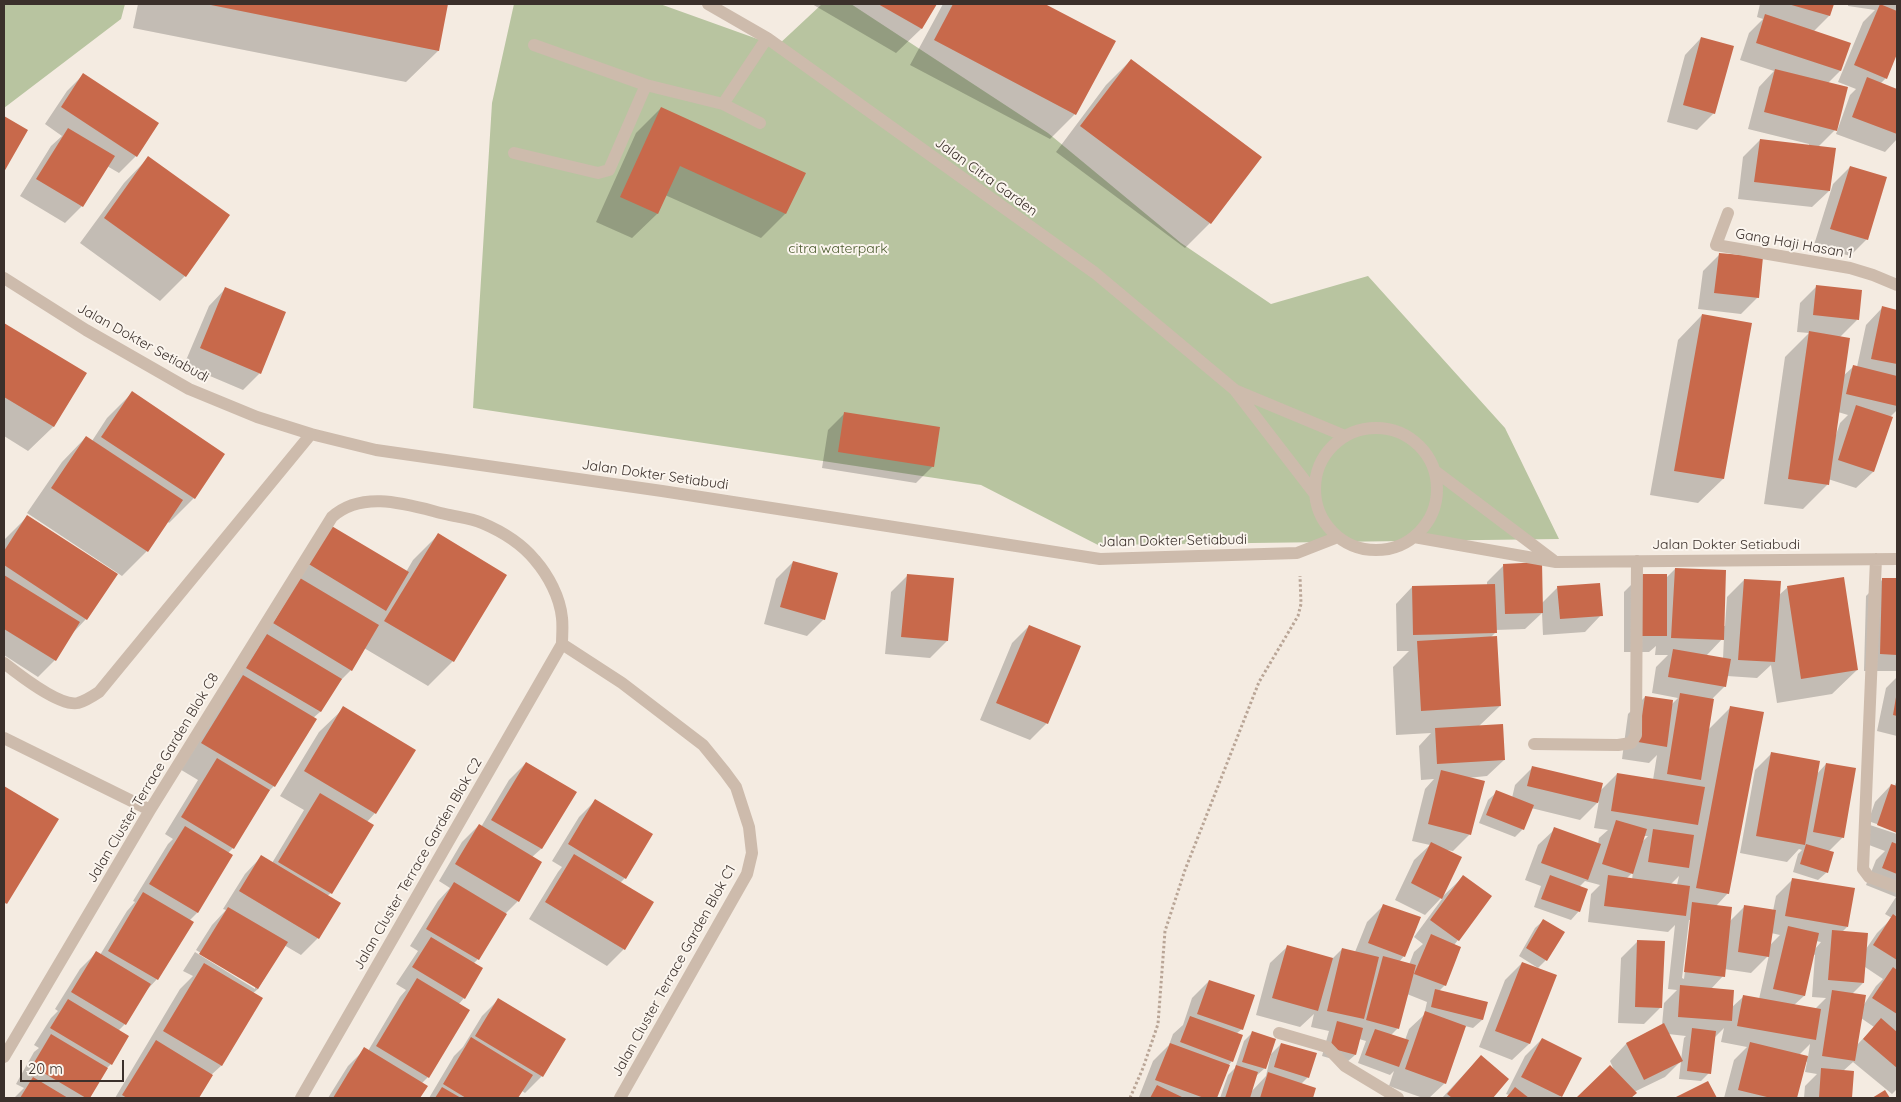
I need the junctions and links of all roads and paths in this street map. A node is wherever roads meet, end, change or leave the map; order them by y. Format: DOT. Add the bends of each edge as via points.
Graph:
graph roads {
  1 [pos="708,4"];
  2 [pos="767,38"];
  3 [pos="534,45"];
  4 [pos="646,85"];
  5 [pos="723,104"];
  6 [pos="760,123"];
  7 [pos="514,153"];
  8 [pos="1728,213"];
  9 [pos="4,278"];
  10 [pos="1897,284"];
  11 [pos="1235,390"];
  12 [pos="311,434"];
  13 [pos="1345,436"];
  14 [pos="1435,470"];
  15 [pos="1315,494"];
  16 [pos="1338,537"];
  17 [pos="1414,537"];
  18 [pos="1297,553"];
  19 [pos="1876,559"];
  20 [pos="1897,559"];
  21 [pos="1637,561"];
  22 [pos="1556,562"];
  23 [pos="562,644"];
  24 [pos="4,663"];
  25 [pos="4,738"];
  26 [pos="1534,744"];
  27 [pos="150,810"];
  28 [pos="1897,887"];
  29 [pos="1279,1033"];
  30 [pos="4,1057"];
  31 [pos="301,1098"];
  32 [pos="620,1098"];
  33 [pos="1130,1098"];
  34 [pos="1398,1098"];
  1 -- 2 [label="street, Jalan Citra Garden"];
  2 -- 5 [label="street"];
  2 -- 11 [label="street, Jalan Citra Garden" via="1095,273"];
  3 -- 4 [label="street"];
  4 -- 5 [label="street"];
  4 -- 7 [label="street" via="609,170 598,173"];
  5 -- 6 [label="street"];
  8 -- 10 [label="street, Gang Haji Hasan 1" via="1716,245 1850,268"];
  9 -- 12 [label="street, Jalan Dokter Setiabudi" via="86,330 189,388 257,417"];
  11 -- 13 [label="street, Jalan Citra Garden"];
  11 -- 15 [label="street, Jalan Citra Garden"];
  12 -- 18 [label="street, Jalan Dokter Setiabudi" via="376,450 1100,559"];
  12 -- 24 [label="street" via="99,692 78,703 68,702"];
  13 -- 14 [label="street" via="1380,428 1398,432 1427,454"];
  13 -- 15 [label="street" via="1321,462"];
  14 -- 17 [label="street" via="1438,489 1435,507 1427,524"];
  14 -- 22 [label="street"];
  15 -- 16 [label="street" via="1326,525"];
  16 -- 17 [label="street" via="1352,546 1380,551 1399,546"];
  16 -- 18 [label="street, Jalan Dokter Setiabudi"];
  17 -- 22 [label="street, Jalan Dokter Setiabudi"];
  18 -- 33 [label="path" via="1301,591 1298,616 1259,682 1185,870 1165,931 1158,1024"];
  19 -- 20 [label="street, Jalan Dokter Setiabudi"];
  19 -- 21 [label="street, Jalan Dokter Setiabudi"];
  19 -- 28 [label="street" via="1864,869 1869,877"];
  21 -- 22 [label="street, Jalan Dokter Setiabudi"];
  21 -- 26 [label="street" via="1636,735 1631,743 1618,745"];
  23 -- 27 [label="street, Jalan Cluster Terrace Garden Blok C8" via="562,617 555,590 535,560 517,542 481,522 391,502 350,505 332,517"];
  23 -- 31 [label="street, Jalan Cluster Terrace Garden Blok C2"];
  23 -- 32 [label="street, Jalan Cluster Terrace Garden Blok C1" via="622,683 703,745 736,787 749,827 752,853 747,874"];
  25 -- 27 [label="street"];
  27 -- 30 [label="street, Jalan Cluster Terrace Garden Blok C8"];
  29 -- 34 [label="street" via="1327,1047 1345,1066"];
}
